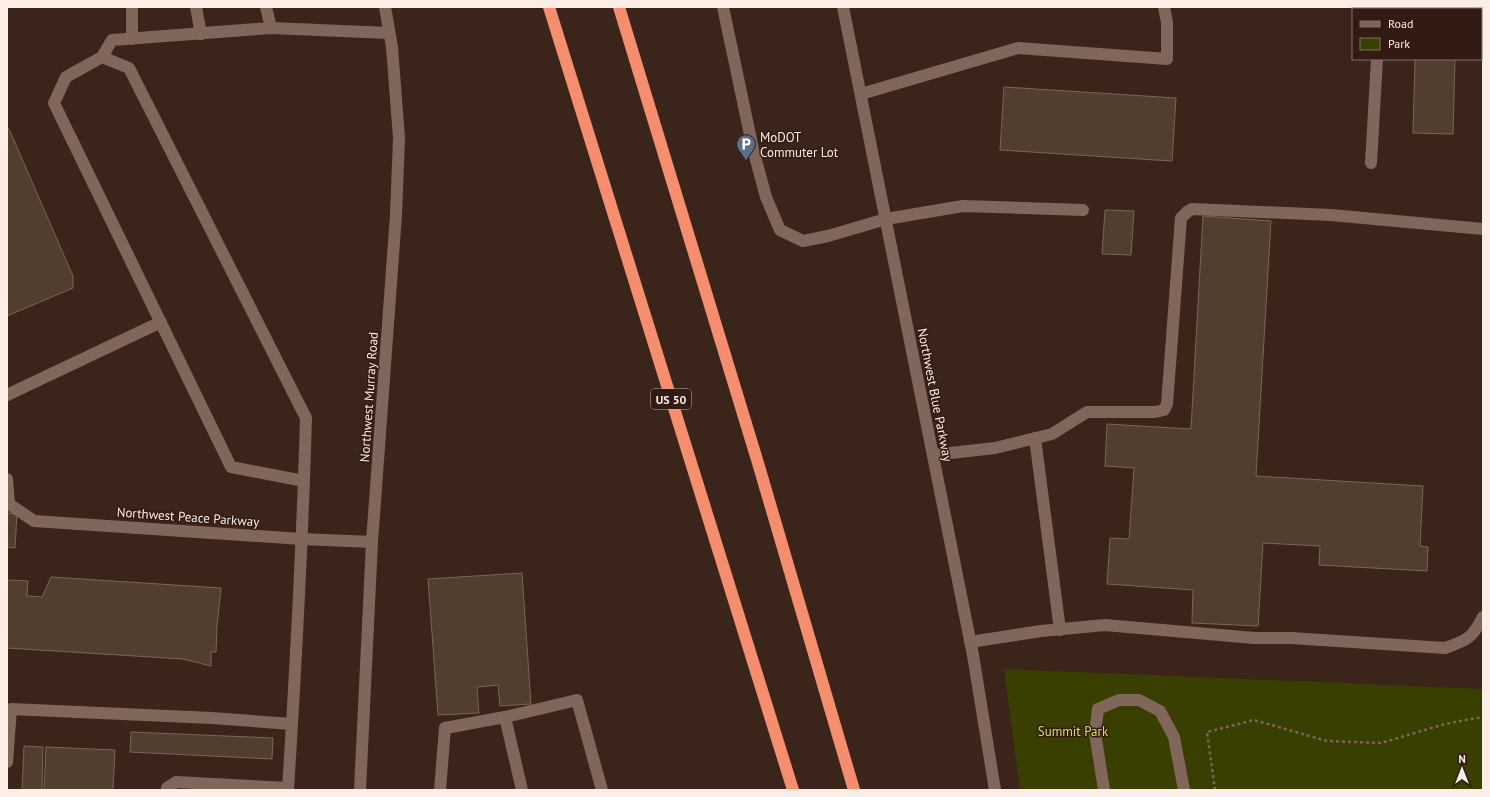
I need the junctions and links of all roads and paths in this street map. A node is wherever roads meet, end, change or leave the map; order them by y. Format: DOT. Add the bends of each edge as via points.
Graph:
graph roads {
  1 [pos="132,7"];
  2 [pos="196,7"];
  3 [pos="266,7"];
  4 [pos="385,7"];
  5 [pos="549,7"];
  6 [pos="619,7"];
  7 [pos="723,7"];
  8 [pos="843,7"];
  9 [pos="1164,7"];
  10 [pos="271,28"];
  11 [pos="389,33"];
  12 [pos="201,34"];
  13 [pos="132,39"];
  14 [pos="102,57"];
  15 [pos="1377,60"];
  16 [pos="861,94"];
  17 [pos="1371,163"];
  18 [pos="1083,210"];
  19 [pos="886,219"];
  20 [pos="1483,229"];
  21 [pos="161,322"];
  22 [pos="7,395"];
  23 [pos="1036,438"];
  24 [pos="933,455"];
  25 [pos="7,480"];
  26 [pos="304,481"];
  27 [pos="302,539"];
  28 [pos="372,542"];
  29 [pos="1483,617"];
  30 [pos="1060,630"];
  31 [pos="970,642"];
  32 [pos="505,717"];
  33 [pos="1483,718"];
  34 [pos="292,724"];
  35 [pos="7,762"];
  36 [pos="288,789"];
  37 [pos="167,790"];
  38 [pos="360,790"];
  39 [pos="440,790"];
  40 [pos="522,790"];
  41 [pos="602,790"];
  42 [pos="793,790"];
  43 [pos="854,790"];
  44 [pos="995,790"];
  45 [pos="1104,790"];
  46 [pos="1184,790"];
  47 [pos="1215,790"];
  1 -- 13 [label="street"];
  2 -- 12 [label="street"];
  3 -- 10 [label="street"];
  4 -- 11 [label="street, Northwest Murray Road"];
  5 -- 42 [label="highway, US 50"];
  6 -- 43 [label="highway" via="758,463"];
  7 -- 19 [label="street" via="753,149 766,197 780,230 803,241"];
  8 -- 16 [label="street, Northwest Blue Parkway"];
  9 -- 16 [label="street" via="1167,22 1167,59 1018,48"];
  10 -- 11 [label="street"];
  10 -- 12 [label="street"];
  11 -- 28 [label="street, Northwest Murray Road" via="399,138 396,215"];
  12 -- 13 [label="street"];
  13 -- 14 [label="street" via="112,40"];
  14 -- 21 [label="street" via="66,78 54,103"];
  14 -- 26 [label="street" via="129,68 306,418"];
  15 -- 17 [label="street"];
  16 -- 19 [label="street, Northwest Blue Parkway"];
  18 -- 19 [label="street" via="963,206"];
  19 -- 24 [label="street, Northwest Blue Parkway"];
  20 -- 23 [label="street" via="1331,215 1192,209 1181,218 1167,404 1164,410 1087,412 1052,434"];
  21 -- 22 [label="street"];
  21 -- 26 [label="street" via="231,467"];
  23 -- 24 [label="street" via="995,448"];
  23 -- 30 [label="street"];
  24 -- 31 [label="street, Northwest Blue Parkway"];
  25 -- 27 [label="street, Northwest Peace Parkway" via="8,504 34,521"];
  26 -- 27 [label="street"];
  27 -- 28 [label="street, Northwest Peace Parkway"];
  27 -- 34 [label="street"];
  28 -- 38 [label="street, Northwest Murray Road"];
  29 -- 30 [label="street" via="1475,631 1464,641 1446,648 1254,638 1106,625"];
  30 -- 31 [label="street"];
  31 -- 44 [label="street, Northwest Blue Parkway"];
  32 -- 39 [label="street" via="445,728"];
  32 -- 40 [label="street"];
  32 -- 41 [label="street" via="577,700"];
  33 -- 47 [label="path" via="1445,724 1381,743 1327,741 1254,720 1207,732"];
  34 -- 35 [label="street" via="11,709"];
  34 -- 36 [label="street"];
  36 -- 37 [label="street" via="176,782"];
  45 -- 46 [label="street" via="1095,733 1098,709 1119,700 1139,700 1160,711 1174,738"];
}
